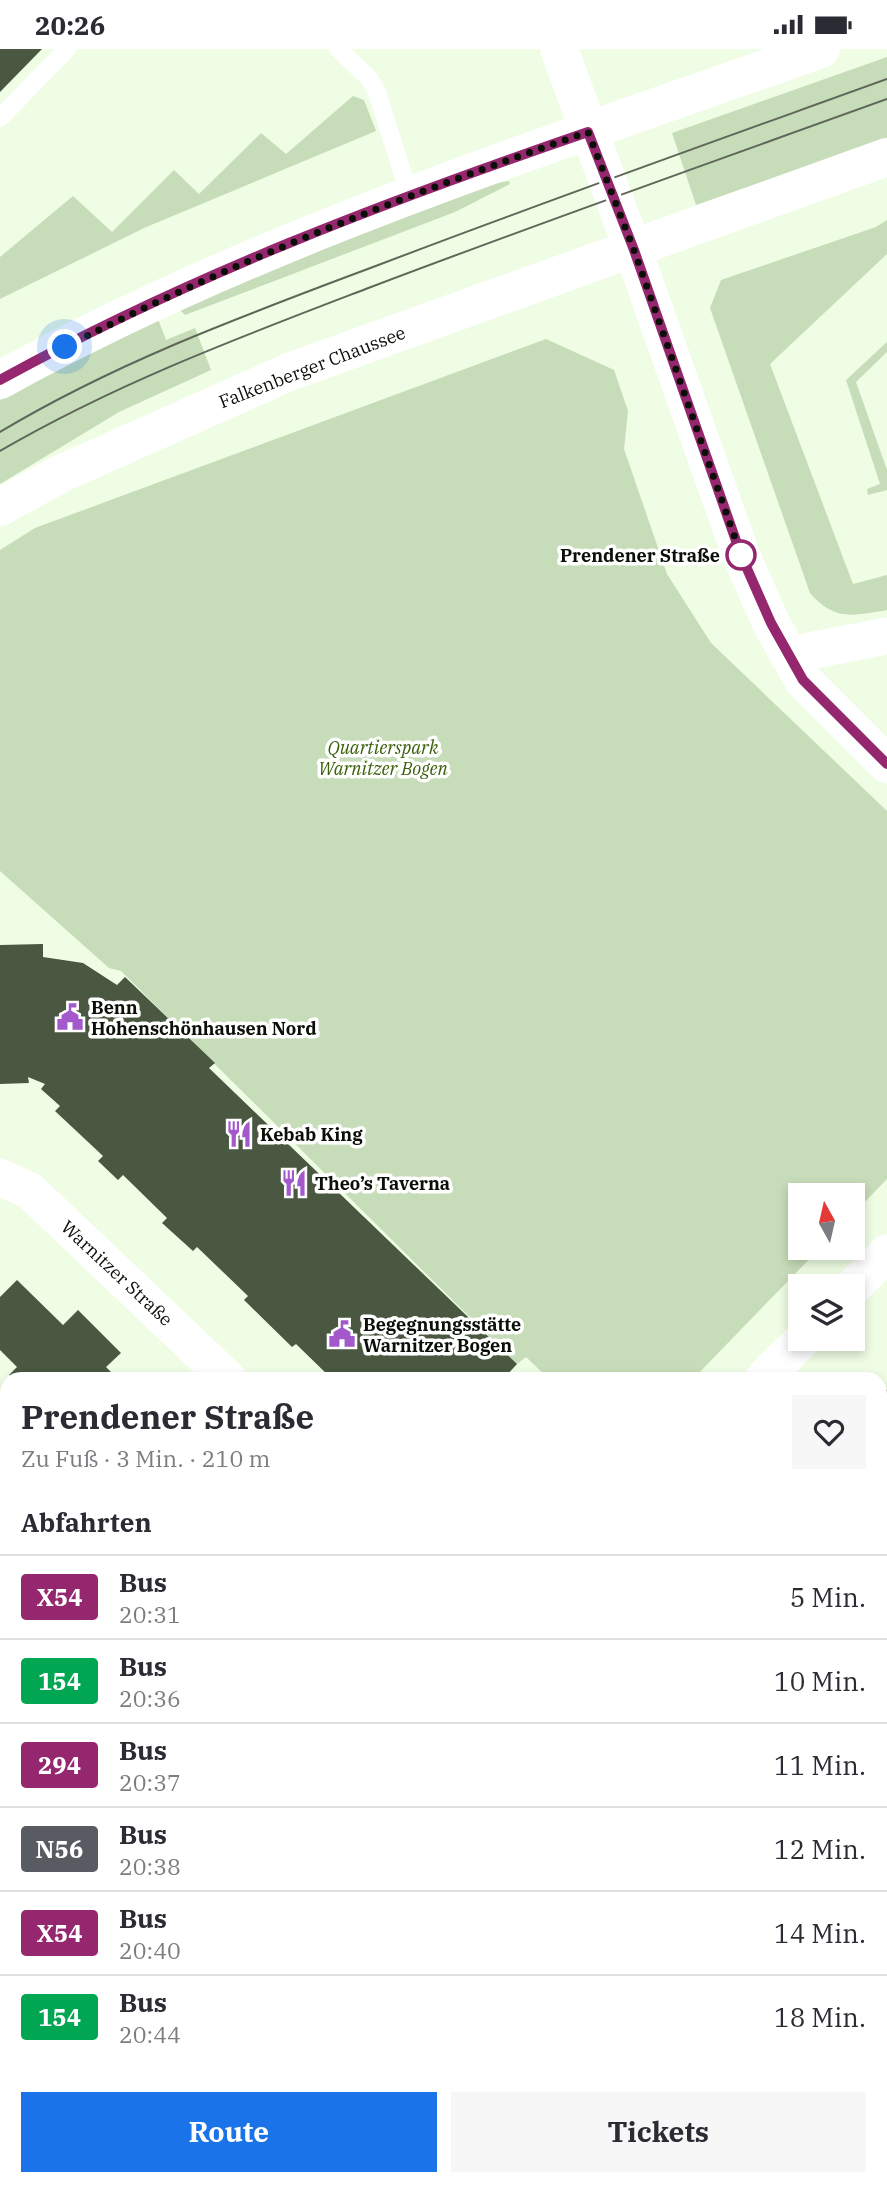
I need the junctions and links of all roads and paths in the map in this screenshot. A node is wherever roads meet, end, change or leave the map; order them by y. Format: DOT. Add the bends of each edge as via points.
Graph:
graph roads {
  1 [pos="67,49"];
  2 [pos="338,49"];
  3 [pos="559,49"];
  4 [pos="821,49"];
  5 [pos="0,118"];
  6 [pos="588,132"];
  7 [pos="887,157"];
  8 [pos="410,197"];
  9 [pos="634,250"];
  10 [pos="0,380"];
  11 [pos="0,507"];
  12 [pos="887,636"];
  13 [pos="788,655"];
  14 [pos="887,764"];
  15 [pos="0,1177"];
  16 [pos="887,1253"];
  17 [pos="865,1275"];
  18 [pos="791,1351"];
  19 [pos="221,1372"];
  20 [pos="770,1372"];
  1 -- 5 [label="lane"];
  2 -- 8 [label="lane" via="377,92"];
  3 -- 6 [label="main road"];
  4 -- 6 [label="main road"];
  6 -- 8 [label="main road"];
  6 -- 9 [label="main road"];
  7 -- 9 [label="main road, Falkenberger Chaussee"];
  8 -- 10 [label="main road" via="187,287"];
  9 -- 11 [label="main road, Falkenberger Chaussee" via="289,372 60,474"];
  9 -- 13 [label="main road" via="746,569"];
  12 -- 13 [label="street"];
  13 -- 14 [label="main road" via="803,680"];
  15 -- 19 [label="street, Warnitzer Straße" via="30,1191"];
  16 -- 17 [label="street"];
  18 -- 20 [label="street"];
}
